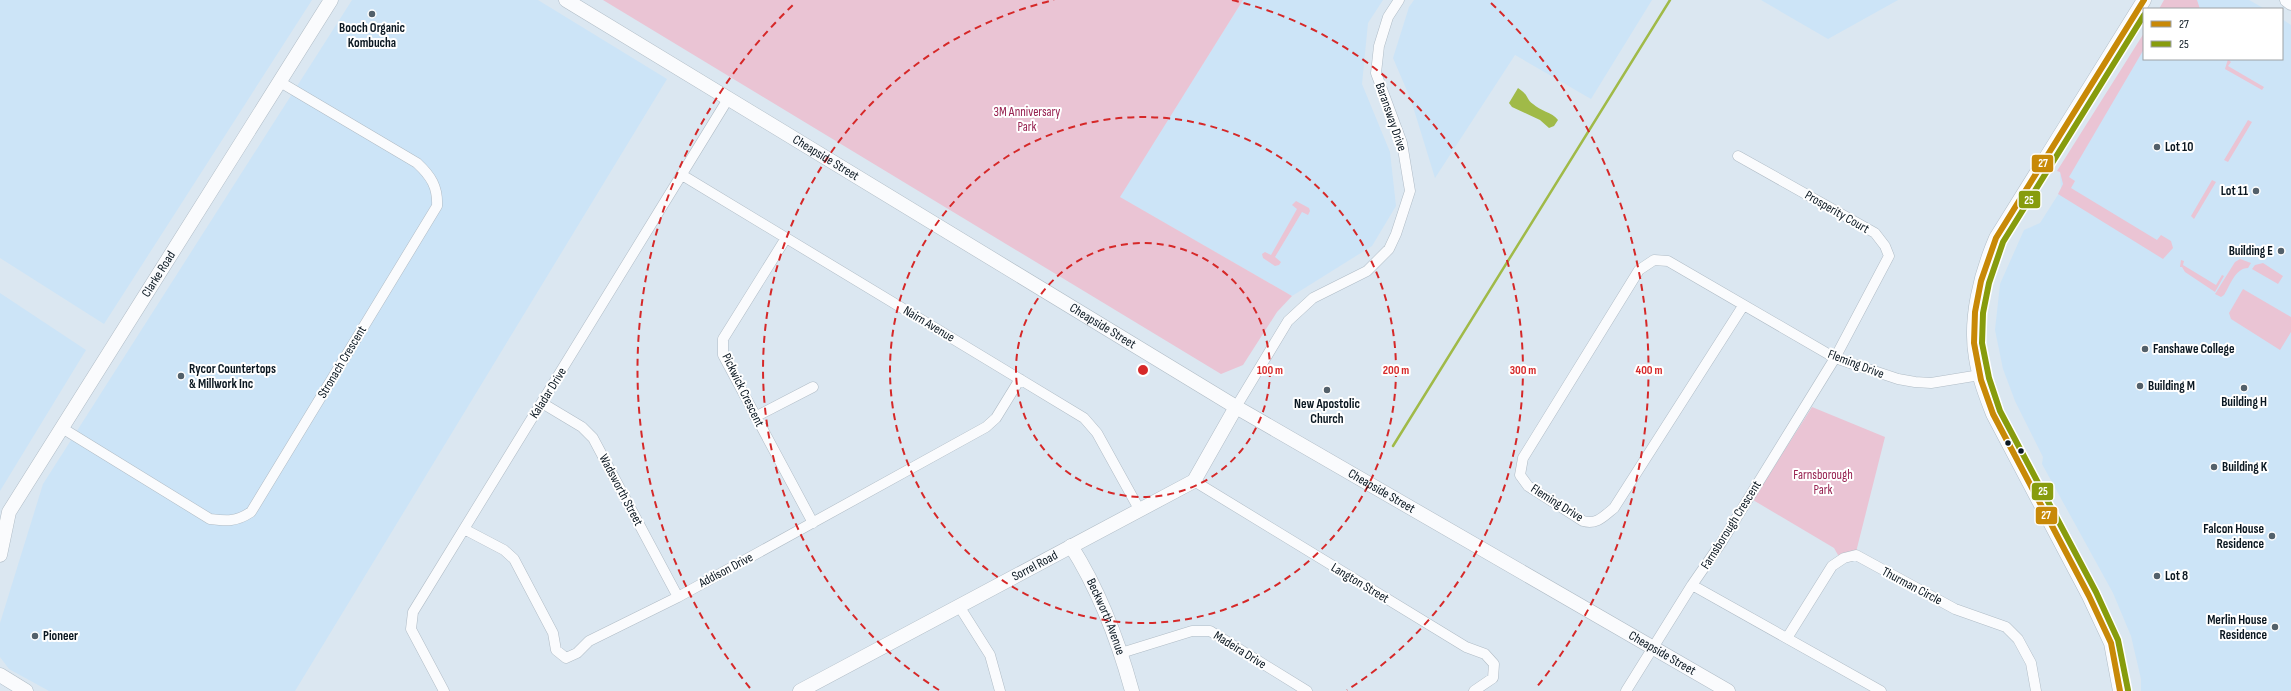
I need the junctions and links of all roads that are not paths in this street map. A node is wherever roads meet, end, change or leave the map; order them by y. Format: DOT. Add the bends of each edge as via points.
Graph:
graph roads {
  1 [pos="331,0"];
  2 [pos="566,0"];
  3 [pos="1399,0"];
  4 [pos="2144,0"];
  5 [pos="2287,0"];
  6 [pos="2291,2"];
  7 [pos="280,82"];
  8 [pos="728,99"];
  9 [pos="1738,156"];
  10 [pos="682,175"];
  11 [pos="786,238"];
  12 [pos="1743,306"];
  13 [pos="1835,358"];
  14 [pos="1980,375"];
  15 [pos="1020,379"];
  16 [pos="813,387"];
  17 [pos="542,403"];
  18 [pos="1236,407"];
  19 [pos="756,417"];
  20 [pos="62,428"];
  21 [pos="1194,481"];
  22 [pos="1139,508"];
  23 [pos="813,524"];
  24 [pos="464,529"];
  25 [pos="1071,546"];
  26 [pos="0,555"];
  27 [pos="1692,584"];
  28 [pos="678,596"];
  29 [pos="959,606"];
  30 [pos="1787,638"];
  31 [pos="1653,648"];
  32 [pos="1122,653"];
  33 [pos="0,666"];
  34 [pos="0,676"];
  35 [pos="22,689"];
  36 [pos="444,691"];
  37 [pos="800,691"];
  38 [pos="1000,691"];
  39 [pos="1132,691"];
  40 [pos="1306,691"];
  41 [pos="1474,691"];
  42 [pos="1626,691"];
  43 [pos="1728,691"];
  44 [pos="1881,691"];
  45 [pos="2036,691"];
  46 [pos="2120,691"];
  1 -- 7 [label="street, Clarke Road"];
  2 -- 8 [label="street, Cheapside Street"];
  3 -- 18 [label="street, Baransway Drive" via="1388,17 1379,46 1376,73 1402,143 1410,190 1396,234 1389,249 1367,271 1313,298 1288,321"];
  4 -- 14 [label="street" via="1993,244 1985,264 1978,298 1975,358"];
  5 -- 6 [label="street"];
  7 -- 20 [label="street, Clarke Road"];
  7 -- 20 [label="street, Stronach Crescent" via="417,164 430,175 438,192 437,206 251,512 240,519 210,519"];
  8 -- 10 [label="street, Kaladar Drive"];
  8 -- 18 [label="street, Cheapside Street"];
  9 -- 13 [label="street, Prosperity Court" via="1875,233 1885,246 1888,256 1885,266"];
  10 -- 11 [label="street, Nairn Avenue"];
  10 -- 17 [label="street, Kaladar Drive"];
  11 -- 15 [label="street, Nairn Avenue"];
  11 -- 19 [label="street, Pickwick Crescent" via="723,339 723,355"];
  12 -- 12 [label="street, Fleming Drive" via="1668,262 1654,260 1639,270 1522,458 1520,475 1528,486 1584,521 1590,523 1601,520 1614,508"];
  12 -- 13 [label="street, Fleming Drive"];
  13 -- 14 [label="street, Fleming Drive" via="1898,379 1915,382 1931,383"];
  13 -- 27 [label="street, Farnsborough Crescent" via="1721,543"];
  14 -- 46 [label="street" via="1993,414 2111,643"];
  15 -- 22 [label="street, Nairn Avenue" via="1084,418 1098,433"];
  15 -- 23 [label="street, Addison Drive" via="996,418 986,427"];
  16 -- 19 [label="street"];
  17 -- 24 [label="street, Kaladar Drive"];
  17 -- 28 [label="street, Wadsworth Street" via="582,427 593,438"];
  18 -- 21 [label="street"];
  18 -- 31 [label="street, Cheapside Street"];
  19 -- 23 [label="street, Pickwick Crescent"];
  20 -- 26 [label="street, Clarke Road" via="9,512"];
  21 -- 22 [label="street, Sorrel Road"];
  21 -- 41 [label="street, Langton Street" via="1466,647 1485,654 1494,664 1493,678"];
  22 -- 25 [label="street, Sorrel Road"];
  23 -- 28 [label="street, Addison Drive"];
  24 -- 28 [label="street, Addison Drive" via="504,550 514,559 553,633 556,650 566,658 577,653 589,641"];
  24 -- 36 [label="street, Kaladar Drive" via="413,612 411,629"];
  25 -- 29 [label="street, Sorrel Road"];
  25 -- 32 [label="street, Beckworth Avenue" via="1087,571"];
  27 -- 30 [label="street"];
  27 -- 31 [label="street, Farnsborough Crescent"];
  29 -- 37 [label="street, Sorrel Road"];
  29 -- 38 [label="street" via="990,655"];
  30 -- 44 [label="street"];
  30 -- 45 [label="street, Thurman Circle" via="1832,566 1844,558 1856,555 1949,606 2006,627 2018,638 2031,663"];
  31 -- 42 [label="street, Farnsborough Crescent"];
  31 -- 43 [label="street, Cheapside Street"];
  32 -- 39 [label="street, Beckworth Avenue"];
  32 -- 40 [label="street, Madeira Drive" via="1192,631 1210,631"];
  33 -- 35 [label="street"];
  34 -- 35 [label="street"];
}
